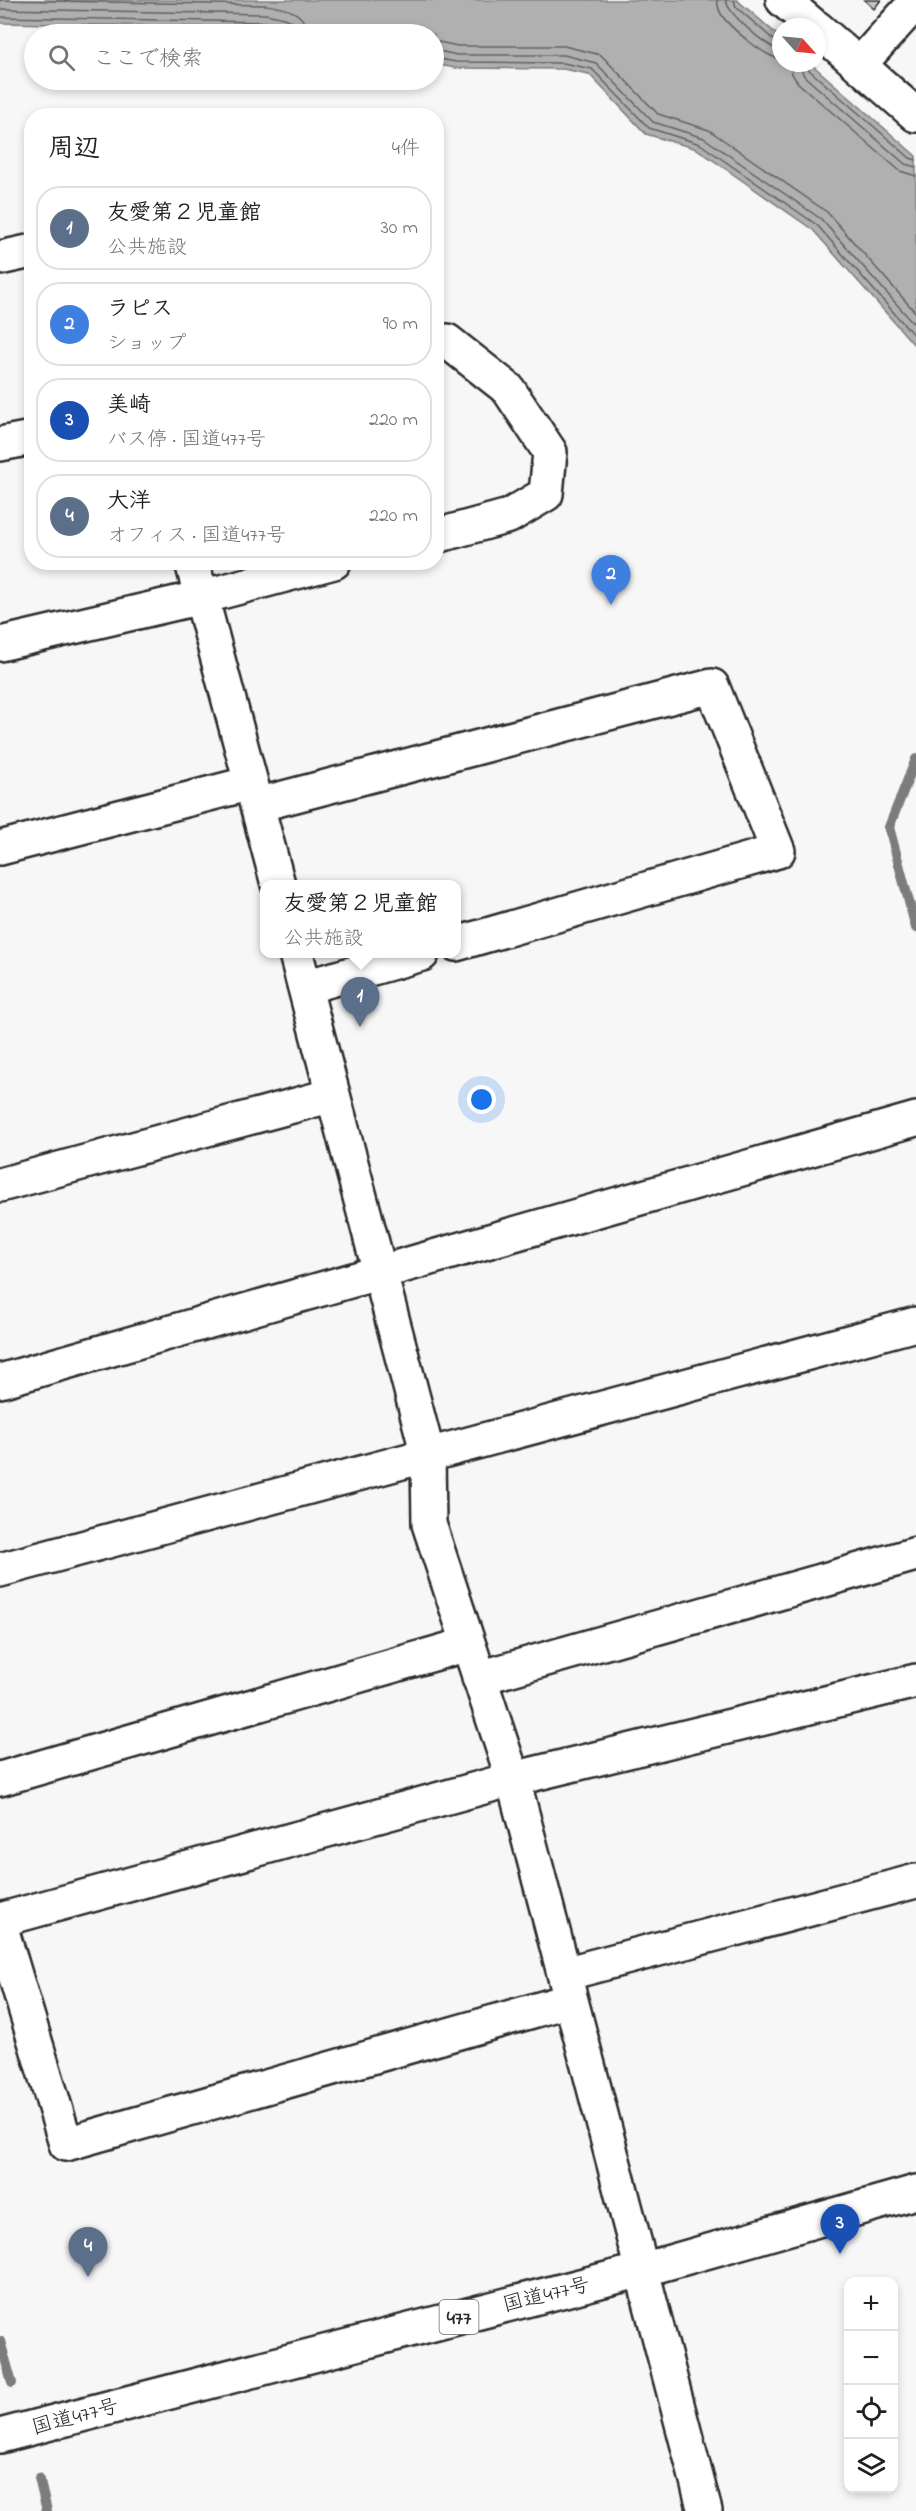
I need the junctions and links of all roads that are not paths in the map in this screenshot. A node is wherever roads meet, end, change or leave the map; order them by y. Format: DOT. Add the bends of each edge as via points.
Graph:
graph roads {
  1 [pos="783,0"];
  2 [pos="916,2"];
  3 [pos="804,18"];
  4 [pos="826,36"];
  5 [pos="860,64"];
  6 [pos="916,115"];
  7 [pos="24,253"];
  8 [pos="0,258"];
  9 [pos="444,342"];
  10 [pos="24,440"];
  11 [pos="0,444"];
  12 [pos="444,534"];
  13 [pos="194,570"];
  14 [pos="304,570"];
  15 [pos="202,597"];
  16 [pos="0,644"];
  17 [pos="254,794"];
  18 [pos="0,849"];
  19 [pos="277,880"];
  20 [pos="461,943"];
  21 [pos="297,958"];
  22 [pos="408,958"];
  23 [pos="305,987"];
  24 [pos="333,1095"];
  25 [pos="916,1119"];
  26 [pos="0,1185"];
  27 [pos="378,1273"];
  28 [pos="916,1324"];
  29 [pos="0,1381"];
  30 [pos="428,1455"];
  31 [pos="916,1554"];
  32 [pos="0,1570"];
  33 [pos="468,1644"];
  34 [pos="479,1678"];
  35 [pos="916,1681"];
  36 [pos="0,1779"];
  37 [pos="513,1779"];
  38 [pos="916,1881"];
  39 [pos="0,1923"];
  40 [pos="568,1987"];
  41 [pos="916,2192"];
  42 [pos="642,2270"];
  43 [pos="0,2436"];
  44 [pos="705,2511"];
  1 -- 3 [label="main road"];
  2 -- 5 [label="main road"];
  4 -- 5 [label="main road"];
  5 -- 6 [label="main road"];
  7 -- 8 [label="main road"];
  9 -- 12 [label="main road" via="508,389 550,452 546,494 509,516"];
  10 -- 11 [label="main road"];
  13 -- 15 [label="main road"];
  14 -- 15 [label="main road"];
  15 -- 16 [label="main road"];
  15 -- 17 [label="main road"];
  17 -- 18 [label="main road"];
  17 -- 19 [label="main road"];
  17 -- 20 [label="main road" via="712,686 778,851"];
  21 -- 23 [label="main road"];
  22 -- 23 [label="main road"];
  23 -- 24 [label="main road"];
  24 -- 26 [label="main road"];
  24 -- 27 [label="main road"];
  25 -- 27 [label="main road"];
  27 -- 29 [label="main road"];
  27 -- 30 [label="main road"];
  28 -- 30 [label="main road"];
  30 -- 32 [label="main road"];
  30 -- 33 [label="main road" via="429,1524"];
  31 -- 34 [label="main road"];
  33 -- 34 [label="main road"];
  33 -- 36 [label="main road"];
  34 -- 37 [label="main road"];
  35 -- 37 [label="main road"];
  37 -- 39 [label="main road"];
  37 -- 40 [label="main road"];
  38 -- 40 [label="main road"];
  39 -- 40 [label="main road" via="66,2144"];
  40 -- 42 [label="main road"];
  41 -- 42 [label="main road, 国道477号 / 477"];
  42 -- 43 [label="main road, 国道477号 / 477"];
  42 -- 44 [label="main road"];
}
